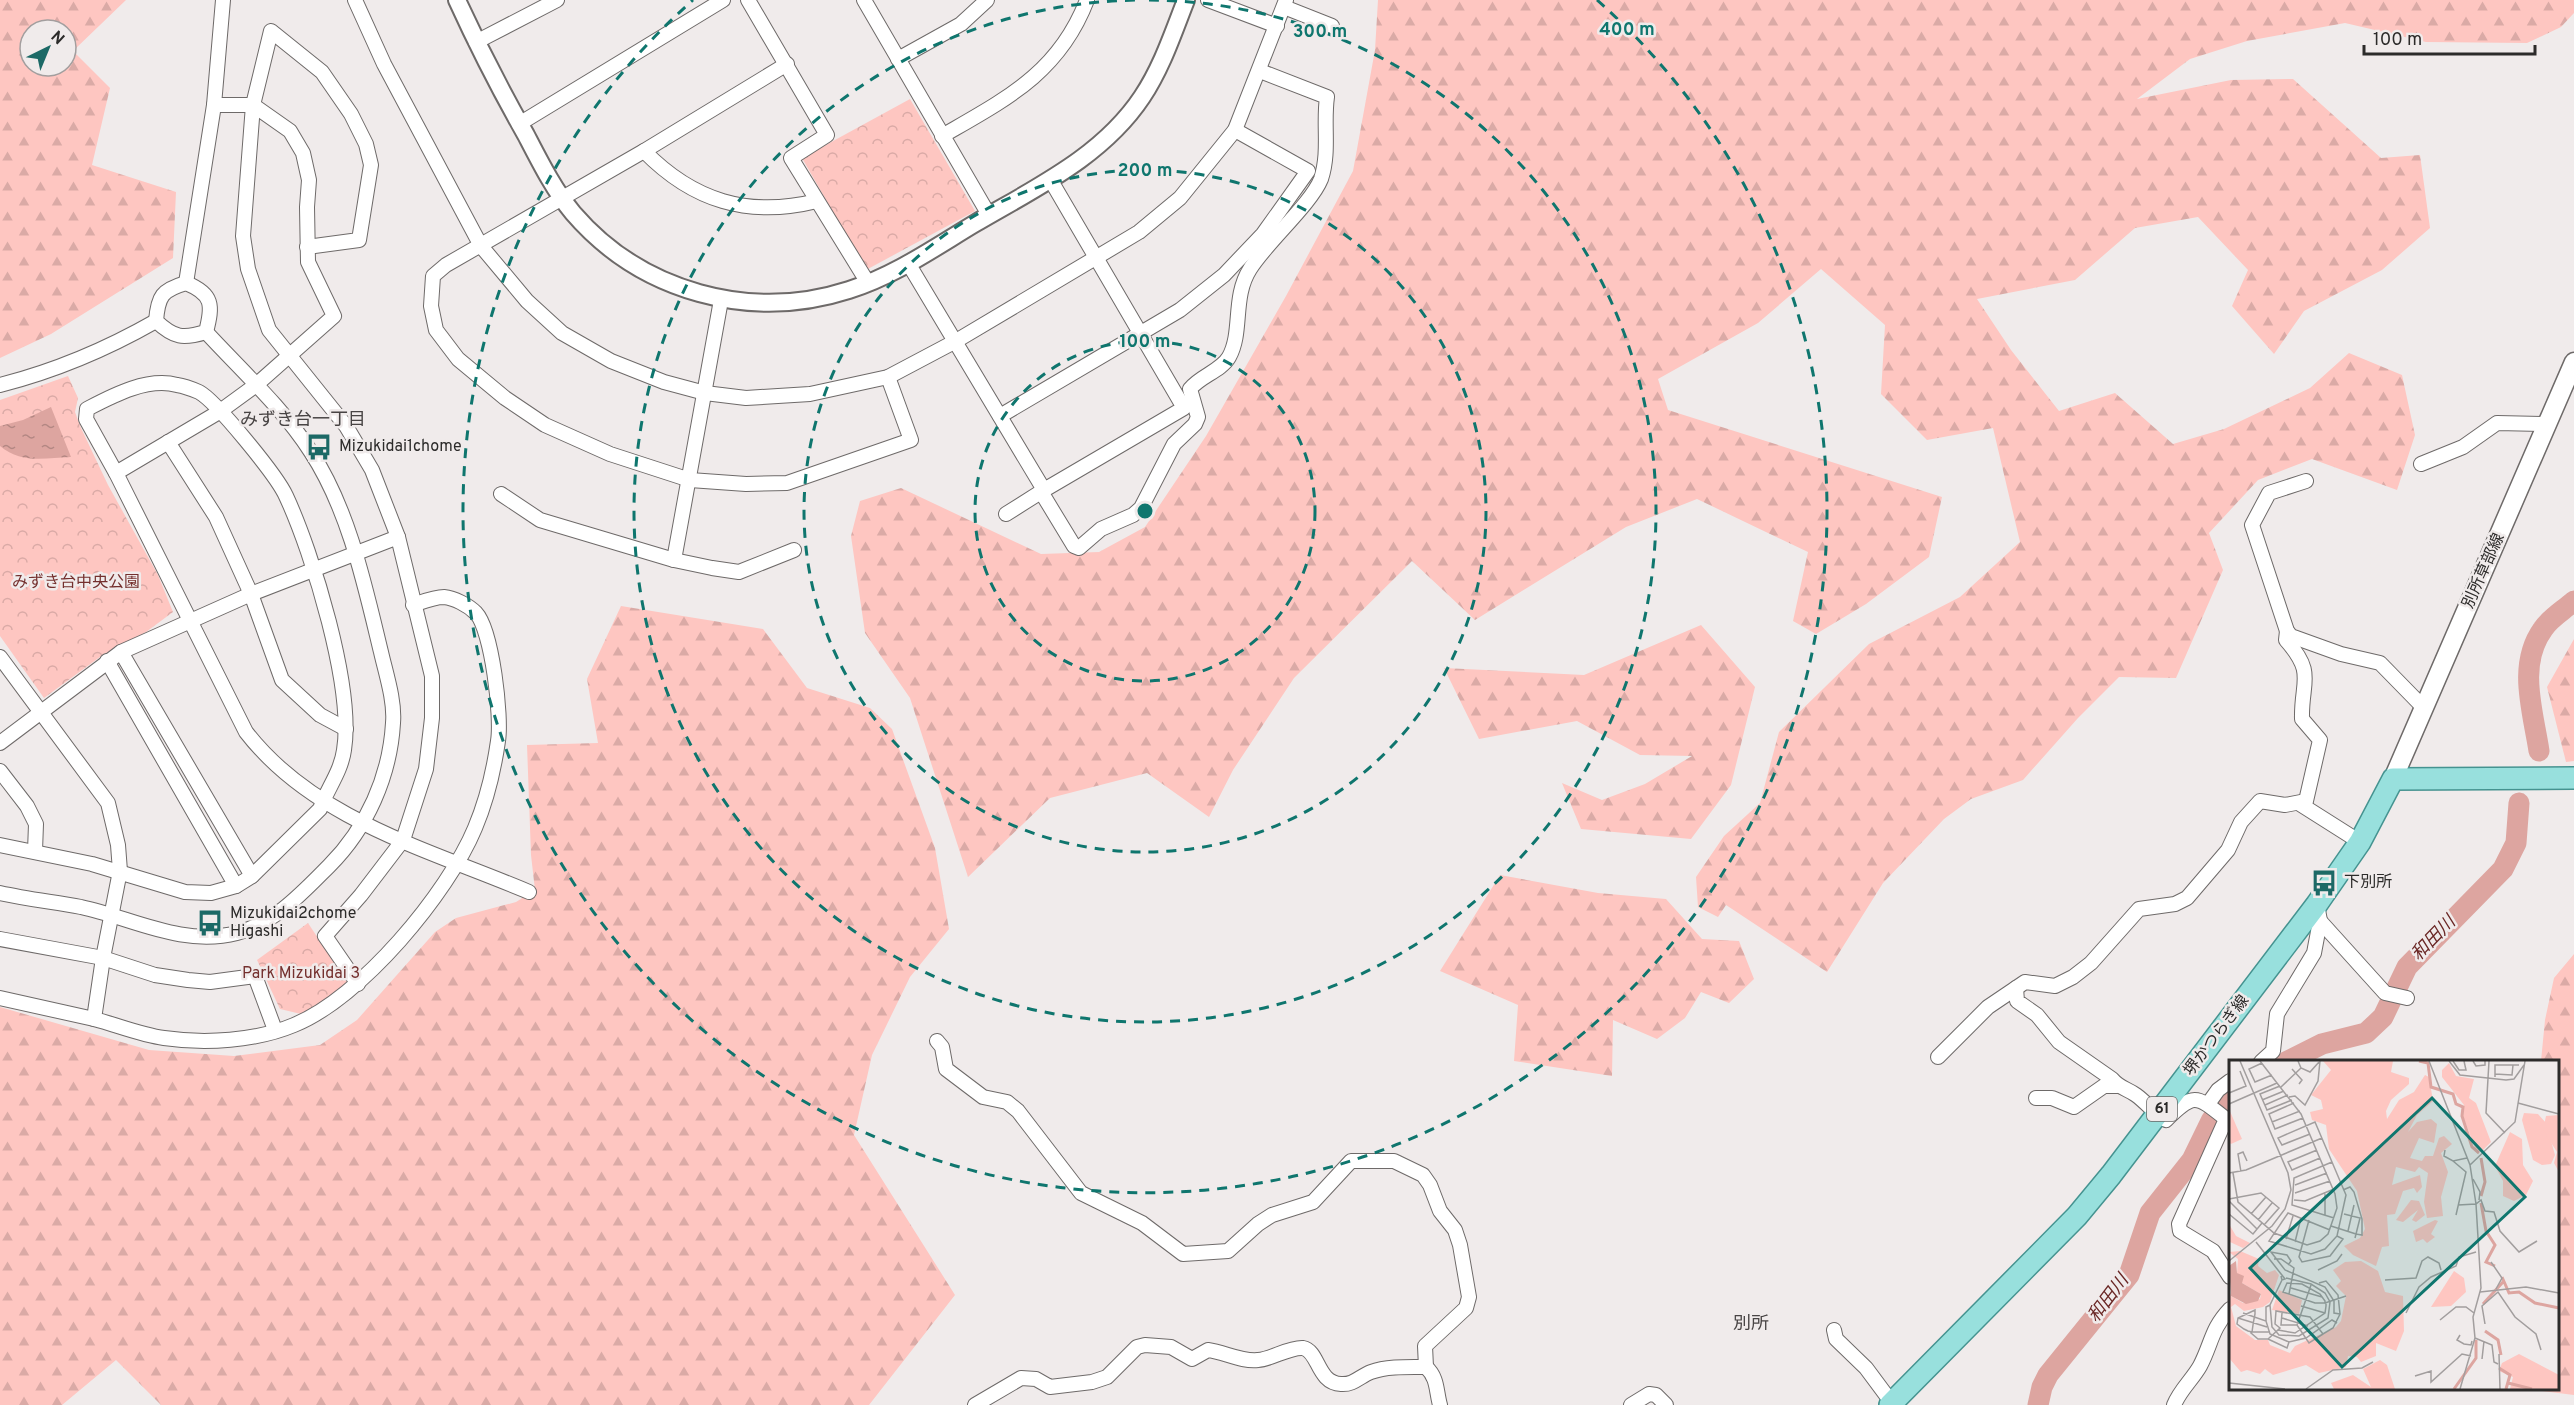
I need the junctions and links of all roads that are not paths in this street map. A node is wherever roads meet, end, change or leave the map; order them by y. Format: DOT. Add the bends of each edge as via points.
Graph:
graph roads {
  1 [pos="223,0"];
  2 [pos="355,0"];
  3 [pos="457,0"];
  4 [pos="557,0"];
  5 [pos="723,0"];
  6 [pos="748,0"];
  7 [pos="864,0"];
  8 [pos="987,0"];
  9 [pos="1087,0"];
  10 [pos="1186,0"];
  11 [pos="1208,0"];
  12 [pos="1285,3"];
  13 [pos="1277,26"];
  14 [pos="1332,26"];
  15 [pos="476,42"];
  16 [pos="898,59"];
  17 [pos="787,64"];
  18 [pos="1260,71"];
  19 [pos="214,105"];
  20 [pos="253,105"];
  21 [pos="519,124"];
  22 [pos="1235,130"];
  23 [pos="942,136"];
  24 [pos="644,151"];
  25 [pos="1050,179"];
  26 [pos="561,197"];
  27 [pos="817,201"];
  28 [pos="989,215"];
  29 [pos="481,246"];
  30 [pos="307,247"];
  31 [pos="1096,259"];
  32 [pos="908,263"];
  33 [pos="186,283"];
  34 [pos="868,283"];
  35 [pos="722,300"];
  36 [pos="156,321"];
  37 [pos="206,332"];
  38 [pos="1141,332"];
  39 [pos="956,341"];
  40 [pos="289,357"];
  41 [pos="2574,363"];
  42 [pos="888,377"];
  43 [pos="0,385"];
  44 [pos="256,385"];
  45 [pos="705,393"];
  46 [pos="219,412"];
  47 [pos="1000,416"];
  48 [pos="2547,424"];
  49 [pos="168,442"];
  50 [pos="2421,464"];
  51 [pos="116,473"];
  52 [pos="690,480"];
  53 [pos="2306,481"];
  54 [pos="1044,490"];
  55 [pos="501,494"];
  56 [pos="1006,514"];
  57 [pos="398,537"];
  58 [pos="794,550"];
  59 [pos="354,553"];
  60 [pos="674,560"];
  61 [pos="313,570"];
  62 [pos="251,594"];
  63 [pos="413,605"];
  64 [pos="188,620"];
  65 [pos="2287,631"];
  66 [pos="121,652"];
  67 [pos="0,657"];
  68 [pos="107,661"];
  69 [pos="2424,708"];
  70 [pos="41,712"];
  71 [pos="346,729"];
  72 [pos="0,743"];
  73 [pos="0,771"];
  74 [pos="2574,778"];
  75 [pos="2393,779"];
  76 [pos="323,801"];
  77 [pos="2300,804"];
  78 [pos="363,823"];
  79 [pos="403,840"];
  80 [pos="2360,842"];
  81 [pos="0,845"];
  82 [pos="35,851"];
  83 [pos="459,862"];
  84 [pos="120,872"];
  85 [pos="252,876"];
  86 [pos="236,886"];
  87 [pos="529,892"];
  88 [pos="0,893"];
  89 [pos="2319,913"];
  90 [pos="112,916"];
  91 [pos="0,939"];
  92 [pos="103,958"];
  93 [pos="358,984"];
  94 [pos="2016,988"];
  95 [pos="0,998"];
  96 [pos="2407,998"];
  97 [pos="94,1019"];
  98 [pos="275,1030"];
  99 [pos="937,1041"];
  100 [pos="1938,1057"];
  101 [pos="2263,1060"];
  102 [pos="2229,1082"];
  103 [pos="2117,1086"];
  104 [pos="2036,1098"];
  105 [pos="2208,1104"];
  106 [pos="2157,1115"];
  107 [pos="2229,1275"];
  108 [pos="2229,1310"];
  109 [pos="1834,1330"];
  110 [pos="1426,1367"];
  111 [pos="1891,1404"];
  112 [pos="963,1405"];
  113 [pos="968,1405"];
  114 [pos="975,1405"];
  115 [pos="1440,1405"];
  116 [pos="1631,1405"];
  117 [pos="1666,1405"];
  118 [pos="2174,1405"];
  1 -- 19 [label="street"];
  2 -- 29 [label="street" via="384,64"];
  3 -- 15 [label="street"];
  4 -- 15 [label="street"];
  5 -- 21 [label="street"];
  6 -- 17 [label="street"];
  7 -- 16 [label="street"];
  8 -- 16 [label="street" via="961,24"];
  9 -- 23 [label="street" via="1071,36 1034,79"];
  10 -- 25 [label="street" via="1152,82 1128,116 1076,164"];
  11 -- 13 [label="street"];
  12 -- 13 [label="street"];
  12 -- 14 [label="street"];
  13 -- 18 [label="street"];
  15 -- 21 [label="street"];
  16 -- 23 [label="street"];
  17 -- 24 [label="street"];
  17 -- 27 [label="street" via="827,135 791,158"];
  18 -- 22 [label="street"];
  18 -- 54 [label="street" via="1327,97 1326,146 1320,182 1243,281 1234,346 1227,360 1190,389 1198,417 1174,444 1141,508 1101,529 1079,548 1074,546 1043,495"];
  19 -- 20 [label="street"];
  19 -- 33 [label="street"];
  20 -- 30 [label="street" via="290,131 303,153 309,180"];
  20 -- 30 [label="street" via="271,31 322,72 366,144 371,165 359,240"];
  20 -- 40 [label="street" via="243,236 248,269 269,330"];
  21 -- 26 [label="street"];
  22 -- 31 [label="street" via="1180,198 1139,232"];
  22 -- 38 [label="street" via="1308,171 1263,234 1224,275 1180,310"];
  23 -- 28 [label="street"];
  24 -- 26 [label="street"];
  24 -- 27 [label="street" via="685,186 730,204 788,208"];
  25 -- 28 [label="street"];
  25 -- 31 [label="street"];
  26 -- 29 [label="street"];
  26 -- 35 [label="street" via="595,236 630,263 669,284"];
  27 -- 34 [label="street"];
  28 -- 32 [label="street"];
  29 -- 45 [label="street" via="527,301 562,333 611,361"];
  29 -- 52 [label="street" via="433,276 431,306 436,330 458,359 505,398 557,433"];
  30 -- 40 [label="street" via="315,280 334,316"];
  31 -- 38 [label="street"];
  31 -- 39 [label="street"];
  32 -- 34 [label="street"];
  32 -- 39 [label="street"];
  33 -- 36 [label="street" via="168,289 157,304"];
  33 -- 37 [label="street" via="203,290 210,303"];
  34 -- 35 [label="street" via="830,296 788,302"];
  35 -- 45 [label="street"];
  36 -- 37 [label="street" via="170,334 190,337"];
  36 -- 43 [label="street" via="87,355"];
  37 -- 44 [label="street"];
  38 -- 47 [label="street"];
  38 -- 54 [label="street" via="1184,408"];
  39 -- 42 [label="street"];
  39 -- 47 [label="street"];
  40 -- 44 [label="street"];
  40 -- 57 [label="street" via="351,434 372,470"];
  41 -- 48 [label="main road, 別所草部線"];
  42 -- 45 [label="street" via="799,395 746,398"];
  42 -- 52 [label="street" via="911,440 787,483"];
  44 -- 46 [label="street"];
  44 -- 59 [label="street" via="312,452 334,496"];
  45 -- 52 [label="street"];
  46 -- 49 [label="street"];
  46 -- 51 [label="street" via="200,392 175,384 149,384 87,409 86,419"];
  46 -- 61 [label="street" via="265,463 286,495"];
  47 -- 54 [label="street"];
  48 -- 50 [label="street" via="2497,423 2463,447"];
  48 -- 69 [label="main road, 別所草部線"];
  49 -- 51 [label="street"];
  49 -- 62 [label="street" via="216,517"];
  51 -- 64 [label="street"];
  52 -- 60 [label="street"];
  53 -- 65 [label="street" via="2269,493 2252,525"];
  54 -- 56 [label="street"];
  55 -- 60 [label="street" via="540,520"];
  57 -- 59 [label="street"];
  57 -- 63 [label="street"];
  58 -- 60 [label="street" via="738,572"];
  59 -- 61 [label="street"];
  59 -- 78 [label="street" via="386,674 394,721 388,762"];
  61 -- 62 [label="street"];
  61 -- 71 [label="street" via="344,691"];
  62 -- 64 [label="street"];
  62 -- 71 [label="street" via="282,680 320,714"];
  63 -- 79 [label="street" via="432,676 432,718 426,769"];
  63 -- 83 [label="street" via="441,597 456,600 477,613 489,640 499,739 476,827"];
  64 -- 66 [label="street"];
  64 -- 76 [label="street" via="246,732 284,774"];
  65 -- 69 [label="street" via="2340,654 2380,663"];
  65 -- 77 [label="street" via="2286,640 2299,654 2306,673 2302,719 2320,740 2306,801"];
  66 -- 68 [label="street"];
  66 -- 85 [label="street"];
  67 -- 70 [label="street"];
  68 -- 70 [label="street"];
  68 -- 86 [label="street"];
  69 -- 75 [label="main road, 別所草部線"];
  70 -- 72 [label="street"];
  70 -- 84 [label="street" via="108,803"];
  71 -- 76 [label="street" via="344,752"];
  73 -- 82 [label="street" via="36,824"];
  74 -- 75 [label="main road"];
  75 -- 80 [label="main road, 堺かつらぎ線 / 61"];
  76 -- 78 [label="street"];
  76 -- 85 [label="street" via="304,827"];
  77 -- 80 [label="street"];
  77 -- 94 [label="street" via="2260,801 2241,822 2228,850 2187,898 2175,904 2139,909 2091,963 2064,983 2055,986 2025,982"];
  78 -- 79 [label="street"];
  78 -- 90 [label="street" via="344,850 291,903 262,924 235,934 197,936 167,933"];
  79 -- 83 [label="street"];
  79 -- 93 [label="street" via="325,936"];
  80 -- 89 [label="main road, 堺かつらぎ線 / 61"];
  81 -- 82 [label="street"];
  82 -- 84 [label="street"];
  83 -- 87 [label="street"];
  83 -- 93 [label="street" via="428,907"];
  84 -- 86 [label="street" via="185,892 211,893"];
  84 -- 90 [label="street"];
  85 -- 86 [label="street"];
  88 -- 90 [label="street"];
  89 -- 96 [label="street" via="2385,993"];
  89 -- 101 [label="street" via="2314,953 2277,1014 2273,1051"];
  89 -- 106 [label="main road, 堺かつらぎ線 / 61"];
  90 -- 92 [label="street"];
  91 -- 92 [label="street"];
  92 -- 97 [label="street"];
  92 -- 98 [label="street" via="155,975 188,980 210,982 255,976"];
  93 -- 98 [label="street" via="294,1025"];
  94 -- 100 [label="street" via="1988,1007"];
  94 -- 103 [label="street" via="2017,1001 2037,1015 2059,1042"];
  95 -- 97 [label="street"];
  97 -- 98 [label="street" via="173,1039 248,1037"];
  99 -- 110 [label="street" via="946,1069 983,1097 1007,1102 1018,1111 1081,1193 1142,1223 1183,1254 1228,1251 1272,1215 1313,1202 1351,1161 1394,1161 1423,1175 1440,1211 1455,1230 1469,1297 1466,1308 1425,1346"];
  102 -- 105 [label="street"];
  103 -- 104 [label="street" via="2104,1086 2074,1107 2052,1098"];
  103 -- 106 [label="street" via="2137,1095"];
  105 -- 106 [label="street" via="2186,1100 2166,1120"];
  105 -- 107 [label="street" via="2226,1119 2179,1224 2180,1231 2213,1251"];
  106 -- 111 [label="main road, 堺かつらぎ線 / 61" via="2077,1216"];
  108 -- 118 [label="street" via="2216,1324 2200,1365"];
  109 -- 111 [label="street" via="1836,1340 1866,1368"];
  110 -- 114 [label="street" via="1370,1372 1344,1384 1324,1377 1309,1351 1302,1348 1259,1360 1208,1350 1192,1359 1171,1347 1145,1345 1137,1347 1100,1380 1050,1388 1036,1379 1021,1378"];
  110 -- 115 [label="street" via="1437,1385"];
  112 -- 113 [label="street"];
  116 -- 117 [label="street" via="1649,1394"];
}
